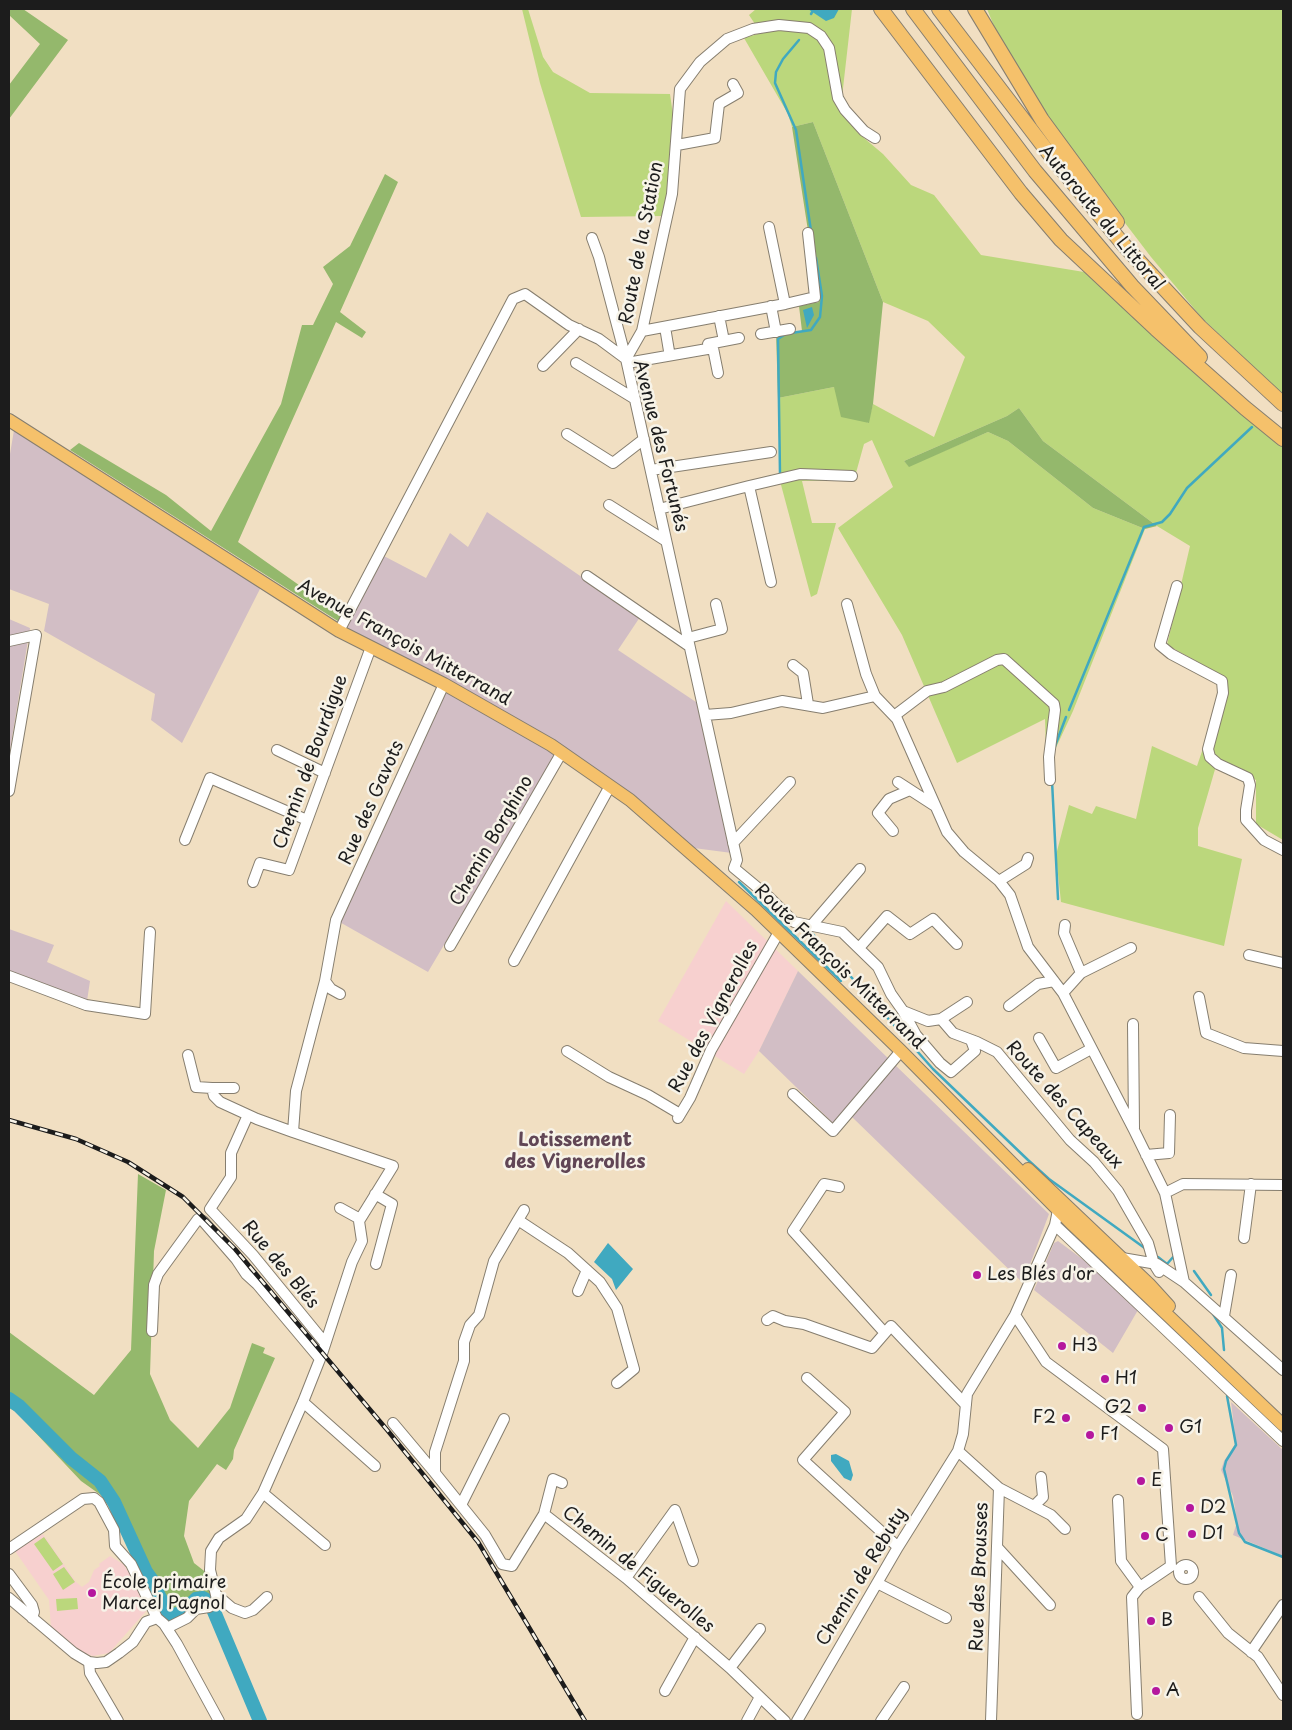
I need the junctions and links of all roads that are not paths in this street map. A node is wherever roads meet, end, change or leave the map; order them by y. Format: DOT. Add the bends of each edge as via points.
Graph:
graph roads {
  1 [pos="881,9"];
  2 [pos="913,9"];
  3 [pos="939,9"];
  4 [pos="975,9"];
  5 [pos="734,84"];
  6 [pos="875,138"];
  7 [pos="677,145"];
  8 [pos="769,227"];
  9 [pos="808,233"];
  10 [pos="592,238"];
  11 [pos="785,304"];
  12 [pos="771,306"];
  13 [pos="719,316"];
  14 [pos="665,327"];
  15 [pos="1200,327"];
  16 [pos="790,329"];
  17 [pos="579,330"];
  18 [pos="642,331"];
  19 [pos="776,332"];
  20 [pos="761,334"];
  21 [pos="739,338"];
  22 [pos="724,341"];
  23 [pos="708,344"];
  24 [pos="685,348"];
  25 [pos="669,351"];
  26 [pos="656,353"];
  27 [pos="627,361"];
  28 [pos="576,363"];
  29 [pos="543,366"];
  30 [pos="718,373"];
  31 [pos="635,399"];
  32 [pos="1283,404"];
  33 [pos="9,420"];
  34 [pos="1283,432"];
  35 [pos="567,434"];
  36 [pos="644,439"];
  37 [pos="1283,439"];
  38 [pos="771,452"];
  39 [pos="651,470"];
  40 [pos="852,476"];
  41 [pos="749,486"];
  42 [pos="609,505"];
  43 [pos="659,509"];
  44 [pos="666,541"];
  45 [pos="587,576"];
  46 [pos="771,582"];
  47 [pos="1178,586"];
  48 [pos="716,604"];
  49 [pos="847,604"];
  50 [pos="339,631"];
  51 [pos="9,641"];
  52 [pos="688,642"];
  53 [pos="371,647"];
  54 [pos="793,665"];
  55 [pos="444,684"];
  56 [pos="875,696"];
  57 [pos="808,704"];
  58 [pos="705,715"];
  59 [pos="894,716"];
  60 [pos="277,750"];
  61 [pos="562,752"];
  62 [pos="324,773"];
  63 [pos="1050,780"];
  64 [pos="790,782"];
  65 [pos="898,782"];
  66 [pos="610,786"];
  67 [pos="910,790"];
  68 [pos="9,791"];
  69 [pos="935,806"];
  70 [pos="307,820"];
  71 [pos="894,831"];
  72 [pos="185,840"];
  73 [pos="733,843"];
  74 [pos="1283,850"];
  75 [pos="1028,858"];
  76 [pos="699,859"];
  77 [pos="860,869"];
  78 [pos="999,881"];
  79 [pos="253,882"];
  80 [pos="1066,925"];
  81 [pos="811,926"];
  82 [pos="150,932"];
  83 [pos="779,932"];
  84 [pos="957,944"];
  85 [pos="450,946"];
  86 [pos="859,948"];
  87 [pos="1131,948"];
  88 [pos="1249,955"];
  89 [pos="514,961"];
  90 [pos="1283,963"];
  91 [pos="1081,973"];
  92 [pos="9,976"];
  93 [pos="325,981"];
  94 [pos="1054,981"];
  95 [pos="1063,993"];
  96 [pos="340,994"];
  97 [pos="1199,997"];
  98 [pos="967,1002"];
  99 [pos="1009,1006"];
  100 [pos="903,1011"];
  101 [pos="941,1019"];
  102 [pos="1133,1024"];
  103 [pos="1039,1038"];
  104 [pos="971,1040"];
  105 [pos="1091,1049"];
  106 [pos="1283,1050"];
  107 [pos="568,1051"];
  108 [pos="901,1051"];
  109 [pos="188,1056"];
  110 [pos="212,1088"];
  111 [pos="234,1088"];
  112 [pos="793,1094"];
  113 [pos="953,1102"];
  114 [pos="248,1115"];
  115 [pos="1170,1115"];
  116 [pos="1134,1130"];
  117 [pos="293,1132"];
  118 [pos="1146,1154"];
  119 [pos="1251,1184"];
  120 [pos="1283,1185"];
  121 [pos="839,1187"];
  122 [pos="1165,1193"];
  123 [pos="376,1194"];
  124 [pos="340,1208"];
  125 [pos="524,1210"];
  126 [pos="1058,1210"];
  127 [pos="360,1219"];
  128 [pos="518,1220"];
  129 [pos="1072,1224"];
  130 [pos="1055,1225"];
  131 [pos="1244,1238"];
  132 [pos="253,1255"];
  133 [pos="1122,1258"];
  134 [pos="376,1264"];
  135 [pos="241,1265"];
  136 [pos="1161,1269"];
  137 [pos="587,1270"];
  138 [pos="1140,1275"];
  139 [pos="1231,1275"];
  140 [pos="1184,1282"];
  141 [pos="578,1291"];
  142 [pos="1015,1315"];
  143 [pos="1224,1316"];
  144 [pos="767,1320"];
  145 [pos="152,1331"];
  146 [pos="884,1332"];
  147 [pos="325,1343"];
  148 [pos="320,1359"];
  149 [pos="1283,1370"];
  150 [pos="807,1378"];
  151 [pos="617,1383"];
  152 [pos="303,1402"];
  153 [pos="966,1405"];
  154 [pos="1283,1415"];
  155 [pos="504,1419"];
  156 [pos="392,1423"];
  157 [pos="1283,1426"];
  158 [pos="1283,1442"];
  159 [pos="958,1451"];
  160 [pos="374,1466"];
  161 [pos="435,1473"];
  162 [pos="1041,1477"];
  163 [pos="562,1483"];
  164 [pos="999,1488"];
  165 [pos="263,1493"];
  166 [pos="1118,1500"];
  167 [pos="461,1505"];
  168 [pos="1034,1506"];
  169 [pos="544,1514"];
  170 [pos="1065,1529"];
  171 [pos="325,1545"];
  172 [pos="898,1546"];
  173 [pos="997,1547"];
  174 [pos="9,1549"];
  175 [pos="693,1561"];
  176 [pos="9,1574"];
  177 [pos="626,1578"];
  178 [pos="877,1583"];
  179 [pos="1140,1587"];
  180 [pos="267,1597"];
  181 [pos="1199,1597"];
  182 [pos="9,1598"];
  183 [pos="214,1602"];
  184 [pos="1050,1605"];
  185 [pos="1283,1605"];
  186 [pos="32,1618"];
  187 [pos="157,1618"];
  188 [pos="946,1618"];
  189 [pos="167,1628"];
  190 [pos="760,1629"];
  191 [pos="695,1637"];
  192 [pos="1251,1652"];
  193 [pos="89,1662"];
  194 [pos="730,1668"];
  195 [pos="904,1686"];
  196 [pos="665,1691"];
  197 [pos="1283,1695"];
  198 [pos="760,1697"];
  199 [pos="1137,1714"];
  200 [pos="118,1721"];
  201 [pos="219,1721"];
  202 [pos="747,1721"];
  203 [pos="785,1721"];
  204 [pos="797,1721"];
  205 [pos="881,1721"];
  206 [pos="991,1721"];
  1 -- 37 [label="highway" via="1061,240 1163,335"];
  2 -- 34 [label="highway, Autoroute du Littoral" via="1035,171 1132,286 1217,373"];
  3 -- 15 [label="highway, Autoroute du Littoral" via="1122,244"];
  4 -- 15 [label="highway" via="1061,148"];
  5 -- 7 [label="street" via="738,93 719,104 715,138"];
  6 -- 7 [label="street, Route de la Station" via="850,117 838,98 829,48 821,36 803,26 780,24 736,35 700,62 680,89"];
  7 -- 18 [label="street, Route de la Station" via="672,194"];
  8 -- 11 [label="street"];
  9 -- 11 [label="street" via="815,297"];
  10 -- 27 [label="street"];
  11 -- 12 [label="street"];
  12 -- 13 [label="street"];
  12 -- 19 [label="street"];
  13 -- 14 [label="street"];
  13 -- 22 [label="street"];
  14 -- 18 [label="street"];
  14 -- 25 [label="street"];
  15 -- 32 [label="highway, Autoroute du Littoral"];
  16 -- 19 [label="street"];
  17 -- 27 [label="street, Avenue des Fortunés" via="599,339"];
  17 -- 29 [label="street"];
  17 -- 50 [label="street, Avenue des Fortunés" via="525,294 513,299"];
  18 -- 27 [label="street, Route de la Station"];
  19 -- 20 [label="street"];
  21 -- 22 [label="street"];
  22 -- 23 [label="street"];
  24 -- 25 [label="street"];
  25 -- 26 [label="street"];
  27 -- 30 [label="street" via="713,348"];
  27 -- 31 [label="street, Avenue des Fortunés"];
  28 -- 31 [label="street"];
  31 -- 36 [label="street, Avenue des Fortunés"];
  33 -- 50 [label="main road, Avenue François Mitterrand"];
  35 -- 36 [label="street" via="613,463"];
  36 -- 39 [label="street, Avenue des Fortunés"];
  38 -- 39 [label="street"];
  39 -- 43 [label="street, Avenue des Fortunés"];
  40 -- 41 [label="street" via="800,474"];
  41 -- 43 [label="street"];
  41 -- 46 [label="street"];
  42 -- 44 [label="street"];
  43 -- 44 [label="street, Avenue des Fortunés"];
  44 -- 52 [label="street, Avenue des Fortunés"];
  45 -- 52 [label="street"];
  47 -- 74 [label="street" via="1160,645 1222,681 1223,693 1208,749 1210,757 1248,778 1246,820 1264,840"];
  48 -- 52 [label="street" via="722,629"];
  49 -- 56 [label="street"];
  50 -- 53 [label="main road, Avenue François Mitterrand"];
  51 -- 68 [label="street" via="36,635"];
  52 -- 58 [label="street, Avenue des Fortunés"];
  53 -- 55 [label="main road, Avenue François Mitterrand"];
  53 -- 62 [label="street, Chemin de Bourdigue"];
  54 -- 57 [label="street" via="802,673"];
  55 -- 61 [label="main road, Avenue François Mitterrand"];
  55 -- 93 [label="street, Rue des Gavots" via="336,920"];
  56 -- 57 [label="street" via="823,708"];
  56 -- 59 [label="street"];
  57 -- 58 [label="street" via="782,701 731,713"];
  58 -- 73 [label="street, Avenue des Fortunés"];
  59 -- 63 [label="street" via="927,691 944,687 1004,659 1054,704"];
  59 -- 69 [label="street"];
  60 -- 62 [label="street"];
  61 -- 66 [label="main road, Avenue François Mitterrand"];
  61 -- 85 [label="street, Chemin Borghino"];
  62 -- 70 [label="street, Chemin de Bourdigue"];
  64 -- 73 [label="street"];
  65 -- 67 [label="street"];
  66 -- 76 [label="main road, Avenue François Mitterrand"];
  66 -- 89 [label="street"];
  67 -- 69 [label="street"];
  67 -- 71 [label="street" via="889,799 878,813"];
  69 -- 78 [label="street" via="947,832 964,852"];
  70 -- 72 [label="street" via="210,778"];
  70 -- 79 [label="street, Chemin de Bourdigue" via="289,870 260,863"];
  73 -- 81 [label="street, Avenue des Fortunés" via="734,868 794,922"];
  75 -- 78 [label="street" via="1026,864"];
  76 -- 83 [label="main road, Route François Mitterrand"];
  77 -- 81 [label="street"];
  78 -- 94 [label="street" via="1010,896 1028,947"];
  80 -- 91 [label="street" via="1064,933"];
  81 -- 86 [label="street" via="842,932"];
  82 -- 92 [label="street" via="145,1014 86,1005"];
  83 -- 107 [label="street, Rue des Vignerolles" via="711,1050 679,1116 648,1094 609,1077"];
  83 -- 108 [label="main road, Route François Mitterrand"];
  84 -- 86 [label="street" via="933,919 910,934 887,916"];
  86 -- 100 [label="street" via="878,967"];
  87 -- 91 [label="street"];
  88 -- 90 [label="street"];
  91 -- 95 [label="street"];
  93 -- 96 [label="street"];
  93 -- 117 [label="street, Rue des Gavots" via="296,1091"];
  94 -- 95 [label="street"];
  94 -- 99 [label="street" via="1038,984"];
  95 -- 105 [label="street"];
  97 -- 106 [label="street" via="1206,1033 1244,1048"];
  98 -- 101 [label="street"];
  100 -- 101 [label="street" via="928,1021"];
  100 -- 104 [label="street" via="916,1035 951,1072 975,1051"];
  101 -- 104 [label="street, Route des Capeaux" via="953,1034"];
  102 -- 116 [label="street"];
  103 -- 105 [label="street" via="1056,1068"];
  104 -- 136 [label="street, Route des Capeaux" via="997,1052 1070,1140 1094,1162 1118,1191"];
  105 -- 116 [label="street"];
  108 -- 112 [label="street" via="833,1131"];
  108 -- 113 [label="main road, Route François Mitterrand"];
  109 -- 110 [label="street" via="195,1086"];
  110 -- 111 [label="street"];
  110 -- 114 [label="street" via="217,1099"];
  113 -- 126 [label="main road"];
  113 -- 133 [label="main road" via="1044,1182"];
  114 -- 117 [label="street"];
  114 -- 132 [label="street, Rue des Blés" via="231,1153 231,1177 210,1209"];
  115 -- 118 [label="street" via="1169,1153"];
  116 -- 118 [label="street"];
  117 -- 123 [label="street" via="393,1166"];
  118 -- 122 [label="street"];
  119 -- 120 [label="street"];
  119 -- 122 [label="street" via="1183,1184"];
  119 -- 131 [label="street"];
  121 -- 146 [label="street" via="824,1184 793,1231"];
  122 -- 140 [label="street"];
  123 -- 127 [label="street"];
  123 -- 134 [label="street" via="392,1204"];
  124 -- 127 [label="street"];
  125 -- 128 [label="street"];
  126 -- 129 [label="main road"];
  126 -- 130 [label="street"];
  127 -- 147 [label="street, Rue des Blés" via="362,1241"];
  128 -- 137 [label="street" via="568,1253"];
  128 -- 161 [label="street" via="494,1261 479,1315 467,1334 464,1361 436,1452"];
  129 -- 130 [label="street"];
  129 -- 138 [label="street" via="1081,1228 1130,1274"];
  129 -- 157 [label="main road"];
  130 -- 142 [label="street"];
  130 -- 158 [label="street"];
  132 -- 135 [label="street"];
  132 -- 147 [label="street, Rue des Blés"];
  133 -- 136 [label="street"];
  133 -- 138 [label="main road"];
  135 -- 145 [label="street, Rue des Blés" via="203,1221 196,1219 154,1285"];
  135 -- 148 [label="street, Rue des Blés"];
  136 -- 138 [label="street"];
  136 -- 140 [label="street"];
  137 -- 141 [label="street"];
  137 -- 151 [label="street" via="600,1282 617,1308 633,1365 634,1369"];
  138 -- 154 [label="main road"];
  139 -- 143 [label="street"];
  140 -- 143 [label="street"];
  142 -- 153 [label="street" via="967,1394"];
  142 -- 179 [label="street" via="1046,1362 1163,1449 1177,1569"];
  143 -- 149 [label="street"];
  144 -- 146 [label="street" via="773,1316 785,1322 804,1324 872,1348"];
  146 -- 153 [label="street" via="890,1326"];
  147 -- 148 [label="street, Rue des Blés"];
  148 -- 152 [label="street, Rue des Blés"];
  150 -- 172 [label="street" via="845,1412 803,1460"];
  152 -- 160 [label="street"];
  152 -- 165 [label="street, Rue des Blés"];
  153 -- 159 [label="street"];
  155 -- 167 [label="street"];
  156 -- 161 [label="street, Chemin de Figuerolles"];
  159 -- 164 [label="street, Rue des Brousses"];
  159 -- 172 [label="street, Chemin de Rebuty"];
  161 -- 167 [label="street, Chemin de Figuerolles"];
  162 -- 168 [label="street" via="1043,1497"];
  163 -- 169 [label="street" via="553,1479"];
  164 -- 168 [label="street"];
  164 -- 173 [label="street, Rue des Brousses"];
  165 -- 171 [label="street"];
  165 -- 183 [label="street, Rue des Blés" via="246,1519 219,1538 211,1550"];
  166 -- 179 [label="street" via="1121,1561"];
  167 -- 169 [label="street, Chemin de Figuerolles" via="502,1564 512,1566"];
  168 -- 170 [label="street" via="1051,1515"];
  169 -- 177 [label="street, Chemin de Figuerolles"];
  172 -- 178 [label="street, Chemin de Rebuty"];
  173 -- 184 [label="street"];
  173 -- 206 [label="street, Rue des Brousses"];
  174 -- 187 [label="street" via="83,1498 94,1498 114,1530 115,1546 131,1564"];
  175 -- 177 [label="street" via="675,1510"];
  176 -- 186 [label="street" via="32,1604"];
  177 -- 191 [label="street, Chemin de Figuerolles"];
  178 -- 188 [label="street"];
  178 -- 204 [label="street, Chemin de Rebuty"];
  179 -- 199 [label="street" via="1132,1598"];
  180 -- 183 [label="street" via="245,1613"];
  181 -- 192 [label="street" via="1228,1633"];
  182 -- 186 [label="street"];
  183 -- 189 [label="street" via="196,1609 187,1618"];
  185 -- 192 [label="street"];
  186 -- 193 [label="street"];
  187 -- 189 [label="street"];
  187 -- 193 [label="street" via="146,1622 133,1642 110,1659 101,1663"];
  189 -- 201 [label="street"];
  190 -- 194 [label="street"];
  191 -- 194 [label="street, Chemin de Figuerolles"];
  191 -- 196 [label="street"];
  192 -- 197 [label="street" via="1276,1681"];
  193 -- 200 [label="street" via="90,1673"];
  194 -- 198 [label="street, Chemin de Figuerolles"];
  195 -- 205 [label="street"];
  198 -- 202 [label="street"];
  198 -- 203 [label="street, Chemin de Figuerolles"];
}
